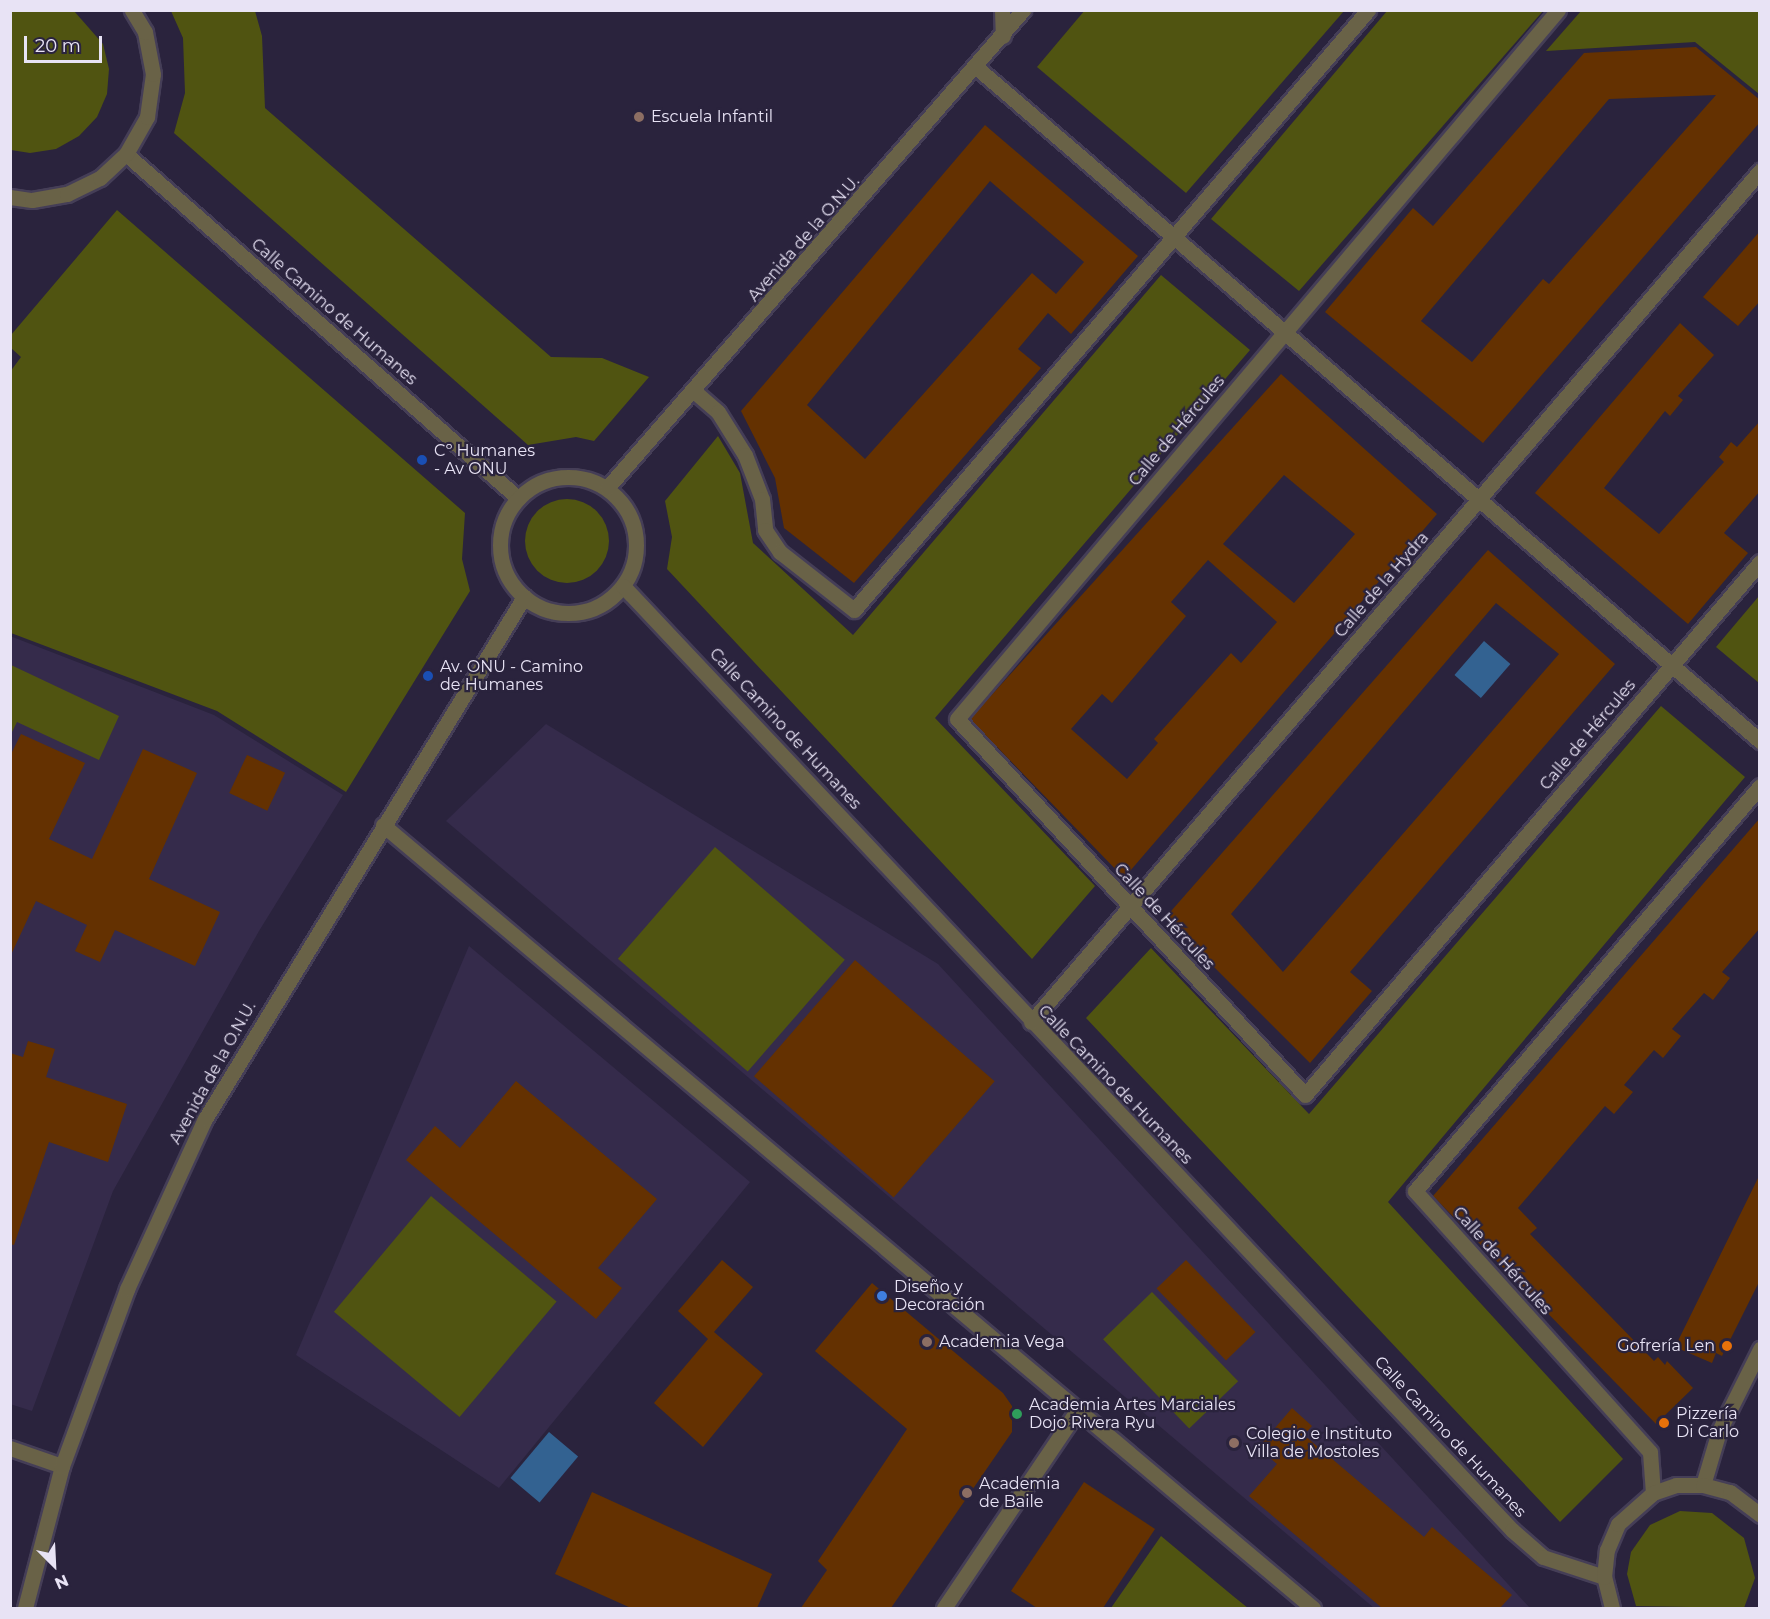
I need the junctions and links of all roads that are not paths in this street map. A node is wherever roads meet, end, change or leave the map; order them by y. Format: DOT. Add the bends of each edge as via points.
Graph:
graph roads {
  1 [pos="132,10"];
  2 [pos="1002,10"];
  3 [pos="1023,10"];
  4 [pos="1368,10"];
  5 [pos="1558,10"];
  6 [pos="1003,36"];
  7 [pos="976,66"];
  8 [pos="126,154"];
  9 [pos="1760,171"];
  10 [pos="10,197"];
  11 [pos="1174,237"];
  12 [pos="1283,334"];
  13 [pos="695,392"];
  14 [pos="607,488"];
  15 [pos="518,498"];
  16 [pos="1478,501"];
  17 [pos="1760,562"];
  18 [pos="623,586"];
  19 [pos="524,597"];
  20 [pos="1670,666"];
  21 [pos="1760,741"];
  22 [pos="1760,786"];
  23 [pos="383,825"];
  24 [pos="1131,907"];
  25 [pos="1031,1022"];
  26 [pos="1760,1349"];
  27 [pos="1077,1411"];
  28 [pos="10,1448"];
  29 [pos="62,1466"];
  30 [pos="1703,1485"];
  31 [pos="1653,1493"];
  32 [pos="1760,1515"];
  33 [pos="1604,1577"];
  34 [pos="25,1608"];
  35 [pos="944,1608"];
  36 [pos="1313,1608"];
  37 [pos="1612,1608"];
  1 -- 8 [label="street" via="145,32 153,74 147,117"];
  2 -- 6 [label="street"];
  3 -- 6 [label="street, Avenida de la O.N.U."];
  4 -- 11 [label="street"];
  5 -- 12 [label="street, Calle de Hércules"];
  6 -- 7 [label="street, Avenida de la O.N.U."];
  7 -- 11 [label="street"];
  7 -- 13 [label="street, Avenida de la O.N.U."];
  8 -- 10 [label="street" via="100,178 68,194 32,200"];
  8 -- 15 [label="street, Calle Camino de Humanes"];
  9 -- 16 [label="street, Calle de la Hydra"];
  11 -- 12 [label="street"];
  11 -- 13 [label="street" via="854,610 780,552 765,530 762,499 745,455 718,412"];
  12 -- 16 [label="street"];
  12 -- 24 [label="street, Calle de Hércules" via="957,719"];
  13 -- 14 [label="street, Avenida de la O.N.U."];
  14 -- 15 [label="street" via="585,478 561,476 537,483"];
  14 -- 18 [label="street" via="623,503 637,545"];
  15 -- 19 [label="street" via="505,516 500,549 509,581"];
  16 -- 20 [label="street"];
  16 -- 24 [label="street, Calle de la Hydra"];
  17 -- 20 [label="street"];
  18 -- 19 [label="street" via="610,599 576,613 540,607"];
  18 -- 25 [label="street, Calle Camino de Humanes" via="663,624"];
  19 -- 23 [label="street, Avenida de la O.N.U."];
  20 -- 21 [label="street"];
  20 -- 24 [label="street, Calle de Hércules" via="1305,1095"];
  22 -- 31 [label="street, Calle de Hércules" via="1415,1191 1650,1452"];
  23 -- 27 [label="street"];
  23 -- 29 [label="street, Avenida de la O.N.U." via="205,1119 127,1289"];
  24 -- 25 [label="street, Calle de la Hydra"];
  25 -- 33 [label="street, Calle Camino de Humanes" via="1512,1530 1544,1557"];
  26 -- 30 [label="street" via="1719,1431"];
  27 -- 35 [label="street"];
  27 -- 36 [label="street"];
  28 -- 29 [label="street"];
  29 -- 34 [label="street, Avenida de la O.N.U."];
  30 -- 31 [label="street" via="1676,1485"];
  30 -- 32 [label="street" via="1730,1491"];
  31 -- 33 [label="street" via="1618,1524 1606,1550"];
  33 -- 37 [label="street"];
}
